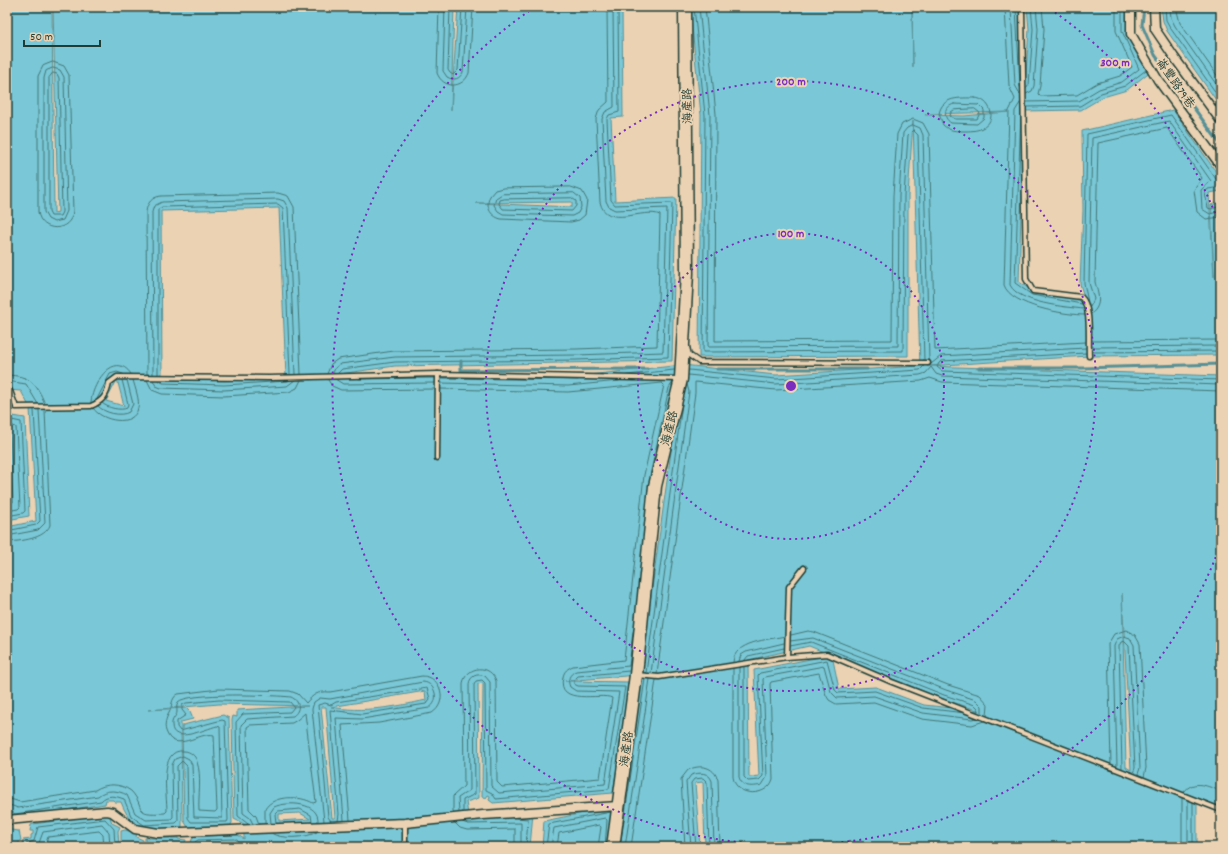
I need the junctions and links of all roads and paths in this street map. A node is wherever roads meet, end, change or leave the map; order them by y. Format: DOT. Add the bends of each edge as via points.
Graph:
graph roads {
  1 [pos="685,7"];
  2 [pos="1022,7"];
  3 [pos="1130,7"];
  4 [pos="1154,7"];
  5 [pos="1221,121"];
  6 [pos="1221,166"];
  7 [pos="684,337"];
  8 [pos="1089,356"];
  9 [pos="928,363"];
  10 [pos="438,374"];
  11 [pos="681,379"];
  12 [pos="7,391"];
  13 [pos="437,458"];
  14 [pos="804,568"];
  15 [pos="787,657"];
  16 [pos="636,675"];
  17 [pos="618,806"];
  18 [pos="1221,810"];
  19 [pos="7,820"];
  20 [pos="405,823"];
  21 [pos="405,847"];
  22 [pos="613,847"];
  1 -- 7 [label="street, 海產路" via="688,195"];
  2 -- 8 [label="lane" via="1026,279 1033,291 1081,297 1085,301 1088,308"];
  3 -- 6 [label="street, 崙豐路79巷" via="1130,34 1158,80"];
  4 -- 5 [label="street" via="1155,29"];
  7 -- 9 [label="lane" via="689,355 699,362"];
  7 -- 11 [label="street, 海產路"];
  10 -- 11 [label="lane"];
  10 -- 12 [label="lane" via="269,378 117,377 109,382 107,393 100,402 91,406 16,407 10,391"];
  10 -- 13 [label="lane"];
  11 -- 16 [label="street, 海產路" via="655,486"];
  14 -- 15 [label="lane" via="789,587"];
  15 -- 16 [label="lane" via="659,677"];
  15 -- 18 [label="lane" via="827,654 892,682"];
  16 -- 17 [label="street, 海產路"];
  17 -- 20 [label="street"];
  17 -- 22 [label="street, 海產路"];
  19 -- 20 [label="street" via="107,811 135,829 158,833"];
  20 -- 21 [label="lane"];
}
